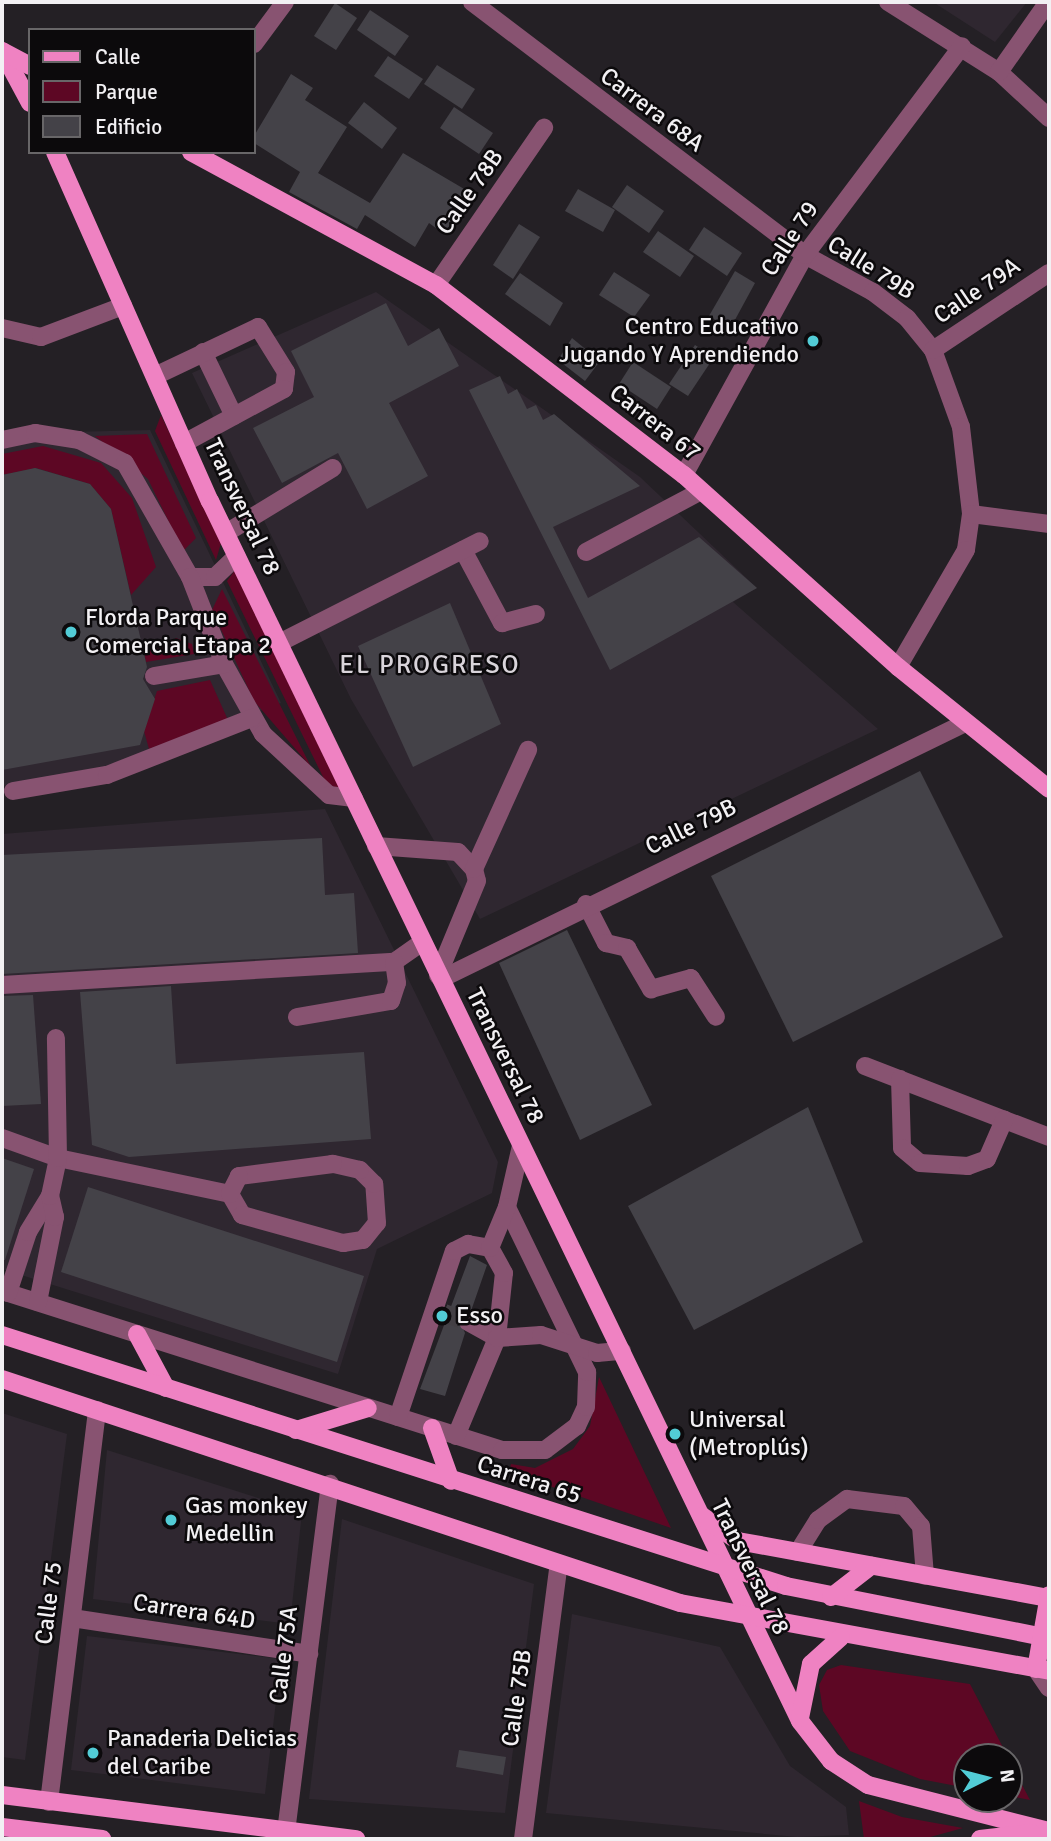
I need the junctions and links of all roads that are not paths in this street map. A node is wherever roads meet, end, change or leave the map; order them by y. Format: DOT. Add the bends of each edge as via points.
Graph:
graph roads {
  1 [pos="285,2"];
  2 [pos="472,2"];
  3 [pos="888,2"];
  4 [pos="1048,2"];
  5 [pos="256,41"];
  6 [pos="962,46"];
  7 [pos="2,51"];
  8 [pos="28,64"];
  9 [pos="999,72"];
  10 [pos="28,99"];
  11 [pos="1049,118"];
  12 [pos="544,128"];
  13 [pos="56,154"];
  14 [pos="195,154"];
  15 [pos="805,255"];
  16 [pos="1049,273"];
  17 [pos="436,285"];
  18 [pos="123,306"];
  19 [pos="2,328"];
  20 [pos="933,351"];
  21 [pos="203,352"];
  22 [pos="155,376"];
  23 [pos="233,416"];
  24 [pos="2,440"];
  25 [pos="184,443"];
  26 [pos="333,468"];
  27 [pos="684,475"];
  28 [pos="701,491"];
  29 [pos="971,514"];
  30 [pos="1049,524"];
  31 [pos="226,533"];
  32 [pos="480,541"];
  33 [pos="463,550"];
  34 [pos="586,552"];
  35 [pos="237,556"];
  36 [pos="190,577"];
  37 [pos="215,577"];
  38 [pos="202,604"];
  39 [pos="536,614"];
  40 [pos="279,643"];
  41 [pos="224,664"];
  42 [pos="898,667"];
  43 [pos="154,676"];
  44 [pos="252,718"];
  45 [pos="965,723"];
  46 [pos="528,750"];
  47 [pos="1049,789"];
  48 [pos="13,791"];
  49 [pos="354,798"];
  50 [pos="376,846"];
  51 [pos="474,869"];
  52 [pos="586,904"];
  53 [pos="422,942"];
  54 [pos="394,962"];
  55 [pos="439,977"];
  56 [pos="2,985"];
  57 [pos="297,1017"];
  58 [pos="716,1017"];
  59 [pos="56,1038"];
  60 [pos="865,1066"];
  61 [pos="900,1079"];
  62 [pos="1004,1120"];
  63 [pos="1049,1137"];
  64 [pos="2,1138"];
  65 [pos="521,1146"];
  66 [pos="58,1158"];
  67 [pos="230,1194"];
  68 [pos="50,1196"];
  69 [pos="507,1207"];
  70 [pos="490,1248"];
  71 [pos="5,1292"];
  72 [pos="38,1303"];
  73 [pos="468,1322"];
  74 [pos="137,1334"];
  75 [pos="2,1335"];
  76 [pos="497,1338"];
  77 [pos="577,1346"];
  78 [pos="622,1352"];
  79 [pos="2,1379"];
  80 [pos="166,1388"];
  81 [pos="368,1408"];
  82 [pos="97,1409"];
  83 [pos="398,1417"];
  84 [pos="432,1428"];
  85 [pos="296,1430"];
  86 [pos="456,1436"];
  87 [pos="451,1481"];
  88 [pos="330,1484"];
  89 [pos="695,1509"];
  90 [pos="798,1552"];
  91 [pos="559,1563"];
  92 [pos="722,1566"];
  93 [pos="871,1566"];
  94 [pos="925,1576"];
  95 [pos="831,1597"];
  96 [pos="1049,1597"];
  97 [pos="72,1618"];
  98 [pos="748,1618"];
  99 [pos="841,1637"];
  100 [pos="1045,1637"];
  101 [pos="309,1654"];
  102 [pos="1043,1670"];
  103 [pos="1049,1688"];
  104 [pos="800,1721"];
  105 [pos="2,1795"];
  106 [pos="49,1802"];
  107 [pos="2,1827"];
  108 [pos="286,1832"];
  109 [pos="1049,1833"];
  110 [pos="45,1836"];
  111 [pos="102,1839"];
  112 [pos="356,1839"];
  113 [pos="523,1839"];
  114 [pos="981,1839"];
  1 -- 5 [label="street"];
  2 -- 15 [label="street, Carrera 68A"];
  3 -- 6 [label="street"];
  4 -- 9 [label="street"];
  6 -- 9 [label="street"];
  6 -- 15 [label="street, Calle 79"];
  7 -- 8 [label="main road"];
  7 -- 10 [label="main road"];
  9 -- 11 [label="street"];
  12 -- 17 [label="street, Calle 78B"];
  13 -- 18 [label="main road, Transversal 78"];
  14 -- 17 [label="main road, Carrera 67"];
  15 -- 20 [label="street, Calle 79B" via="873,292 907,318"];
  15 -- 27 [label="street, Calle 79"];
  16 -- 20 [label="street, Calle 79A"];
  17 -- 27 [label="main road, Carrera 67"];
  18 -- 19 [label="street" via="41,337"];
  18 -- 22 [label="main road, Transversal 78"];
  20 -- 29 [label="street, Calle 79B" via="961,427"];
  21 -- 22 [label="street"];
  21 -- 23 [label="street"];
  21 -- 23 [label="street" via="258,327 286,372 284,388"];
  22 -- 25 [label="main road, Transversal 78"];
  23 -- 25 [label="street"];
  24 -- 36 [label="street" via="35,433 79,440 125,463"];
  25 -- 31 [label="main road, Transversal 78"];
  26 -- 31 [label="street"];
  27 -- 28 [label="main road, Carrera 67"];
  28 -- 34 [label="street"];
  28 -- 42 [label="main road, Carrera 67"];
  29 -- 30 [label="street"];
  29 -- 42 [label="street, Calle 79B" via="966,550"];
  31 -- 35 [label="main road, Transversal 78"];
  32 -- 33 [label="street"];
  33 -- 39 [label="street" via="502,623"];
  33 -- 40 [label="street"];
  35 -- 37 [label="street"];
  35 -- 40 [label="main road, Transversal 78"];
  36 -- 37 [label="street"];
  36 -- 38 [label="street"];
  37 -- 38 [label="street"];
  38 -- 41 [label="street"];
  40 -- 49 [label="main road, Transversal 78"];
  41 -- 43 [label="street"];
  41 -- 44 [label="street"];
  42 -- 45 [label="main road, Carrera 67"];
  44 -- 48 [label="street" via="107,775"];
  44 -- 49 [label="street" via="287,762 330,795"];
  45 -- 47 [label="main road, Carrera 67"];
  45 -- 52 [label="street, Calle 79B"];
  46 -- 51 [label="street"];
  49 -- 50 [label="main road, Transversal 78"];
  50 -- 51 [label="street" via="458,852"];
  50 -- 53 [label="main road, Transversal 78"];
  51 -- 55 [label="street" via="477,881"];
  52 -- 55 [label="street, Calle 79B"];
  52 -- 58 [label="street" via="606,943 627,948 651,989 691,978"];
  53 -- 54 [label="street"];
  53 -- 55 [label="main road, Transversal 78"];
  54 -- 56 [label="street"];
  54 -- 57 [label="street" via="397,983 391,1001"];
  55 -- 65 [label="main road, Transversal 78"];
  59 -- 66 [label="street"];
  60 -- 61 [label="street"];
  61 -- 62 [label="street"];
  61 -- 62 [label="street" via="902,1148 920,1163 968,1166 987,1159"];
  62 -- 63 [label="street"];
  64 -- 66 [label="street"];
  65 -- 69 [label="street"];
  65 -- 78 [label="main road, Transversal 78"];
  66 -- 67 [label="street"];
  66 -- 68 [label="street"];
  67 -- 67 [label="street" via="242,1214 343,1243 363,1240 377,1223 374,1184 360,1170 332,1164 239,1176"];
  68 -- 71 [label="street" via="28,1232"];
  68 -- 72 [label="street" via="55,1217"];
  69 -- 70 [label="street"];
  69 -- 77 [label="street"];
  70 -- 76 [label="street" via="504,1273"];
  70 -- 83 [label="street" via="468,1244 454,1251 438,1311"];
  71 -- 72 [label="street"];
  72 -- 74 [label="street"];
  73 -- 76 [label="street"];
  74 -- 80 [label="main road"];
  74 -- 81 [label="street"];
  75 -- 80 [label="main road, Carrera 65"];
  76 -- 77 [label="street" via="541,1335"];
  76 -- 86 [label="street"];
  77 -- 78 [label="street" via="597,1353"];
  77 -- 86 [label="street" via="587,1372 586,1407 565,1441 525,1454"];
  78 -- 89 [label="main road, Transversal 78"];
  79 -- 82 [label="main road"];
  80 -- 85 [label="main road, Carrera 65"];
  81 -- 83 [label="street"];
  81 -- 85 [label="main road"];
  82 -- 88 [label="main road"];
  82 -- 97 [label="street, Calle 75"];
  83 -- 84 [label="street"];
  84 -- 86 [label="street"];
  84 -- 87 [label="main road"];
  85 -- 87 [label="main road, Carrera 65"];
  87 -- 92 [label="main road, Carrera 65"];
  88 -- 91 [label="main road"];
  88 -- 101 [label="street, Calle 75A"];
  89 -- 90 [label="main road" via="725,1535"];
  89 -- 92 [label="main road, Transversal 78"];
  90 -- 93 [label="main road"];
  90 -- 94 [label="street" via="818,1520 847,1499 904,1506 921,1526"];
  91 -- 98 [label="main road"];
  91 -- 113 [label="street, Calle 75B"];
  92 -- 95 [label="main road, Carrera 65"];
  92 -- 98 [label="main road, Transversal 78"];
  93 -- 94 [label="main road"];
  93 -- 95 [label="main road"];
  94 -- 96 [label="main road"];
  95 -- 100 [label="main road, Carrera 65"];
  96 -- 100 [label="main road"];
  97 -- 101 [label="street, Carrera 64D"];
  97 -- 106 [label="street, Calle 75"];
  98 -- 99 [label="main road"];
  98 -- 104 [label="main road, Transversal 78"];
  99 -- 102 [label="main road"];
  99 -- 104 [label="main road" via="811,1664 800,1693"];
  100 -- 102 [label="main road"];
  101 -- 108 [label="street, Calle 75A"];
  102 -- 103 [label="street"];
  104 -- 109 [label="main road, Transversal 78" via="831,1761 868,1785"];
  105 -- 106 [label="main road"];
  106 -- 108 [label="main road"];
  107 -- 110 [label="main road"];
  108 -- 112 [label="main road"];
  109 -- 114 [label="main road"];
  110 -- 111 [label="main road"];
}
